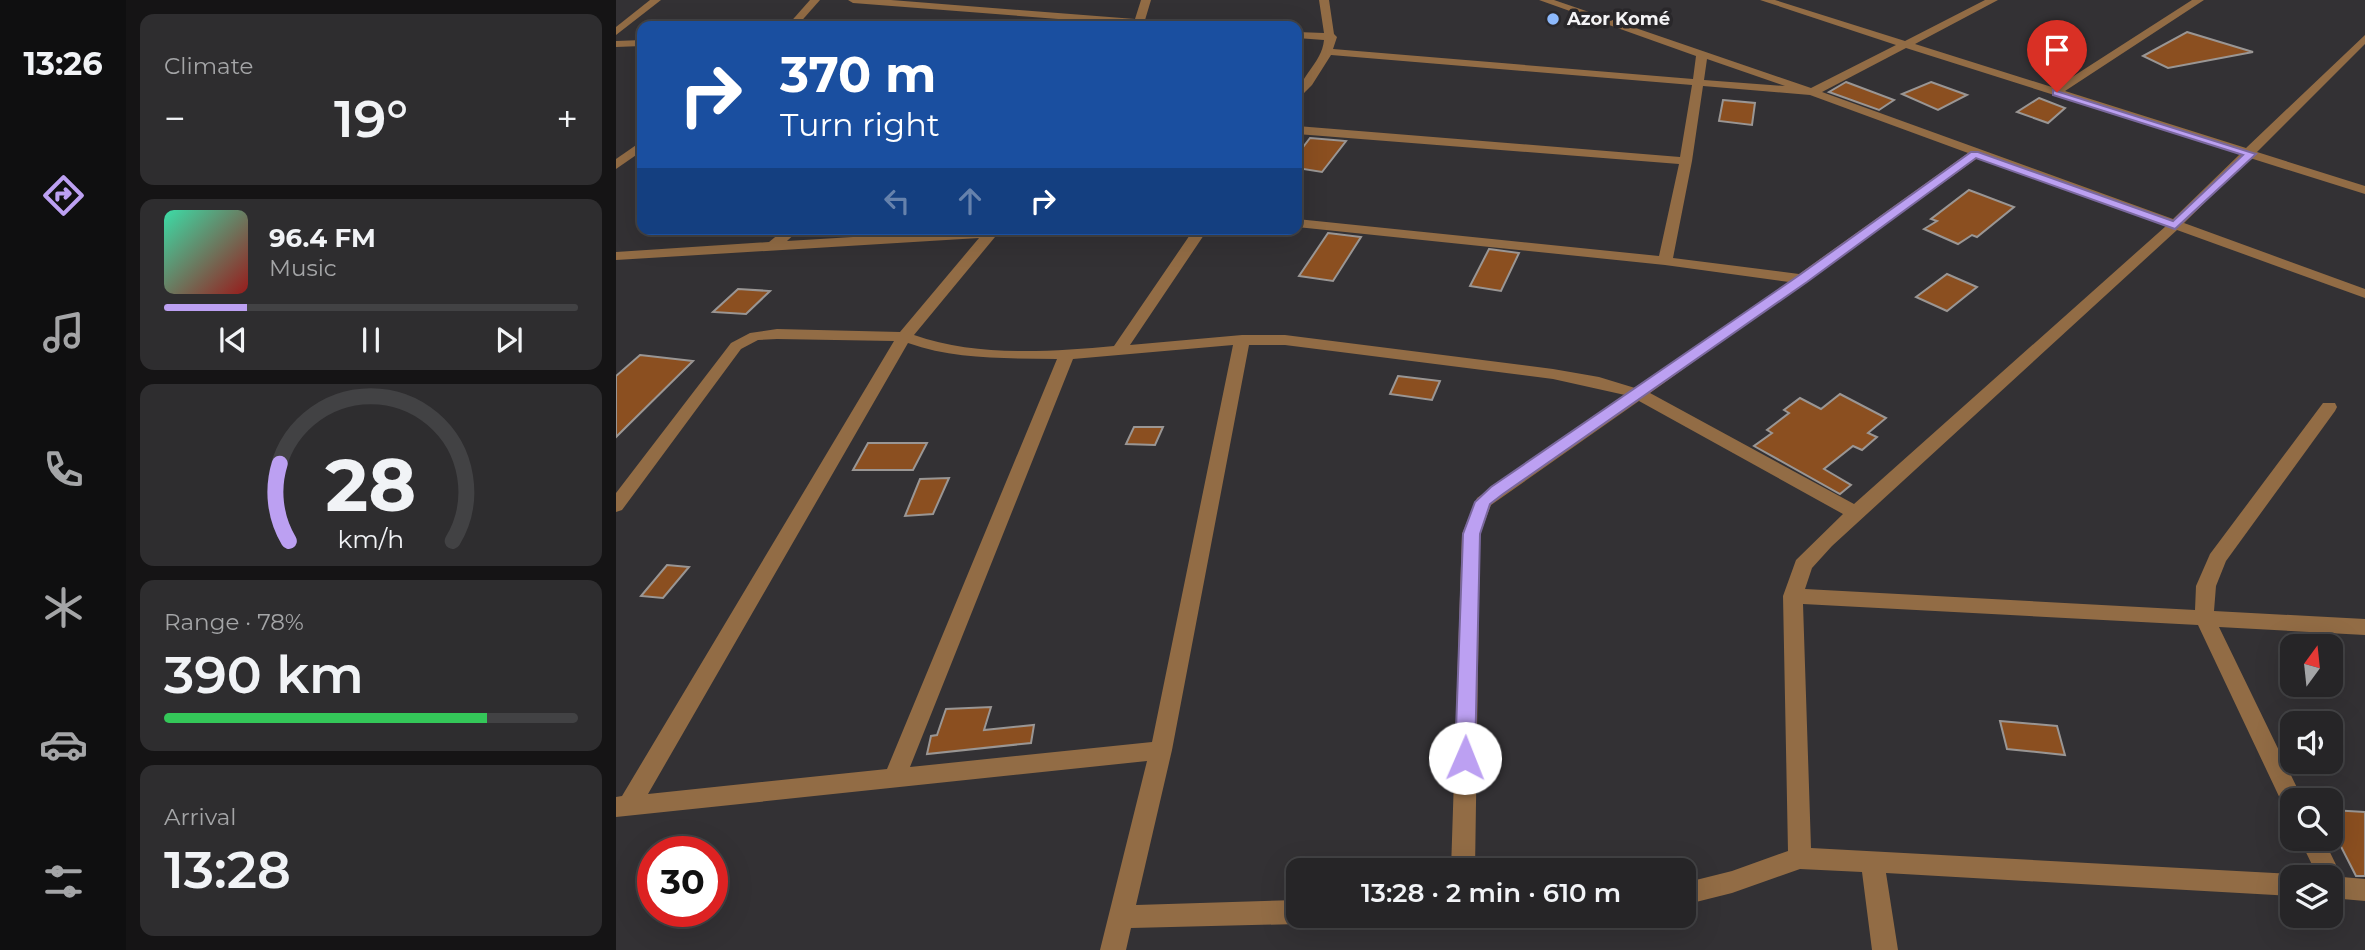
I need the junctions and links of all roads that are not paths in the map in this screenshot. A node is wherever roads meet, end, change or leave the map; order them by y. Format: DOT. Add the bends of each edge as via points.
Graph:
graph roads {
  1 [pos="656,0"];
  2 [pos="815,0"];
  3 [pos="853,0"];
  4 [pos="987,0"];
  5 [pos="1146,0"];
  6 [pos="1324,0"];
  7 [pos="1544,0"];
  8 [pos="1765,0"];
  9 [pos="2199,0"];
  10 [pos="1986,1"];
  11 [pos="981,10"];
  12 [pos="796,21"];
  13 [pos="1126,21"];
  14 [pos="1139,21"];
  15 [pos="616,32"];
  16 [pos="1302,35"];
  17 [pos="1332,37"];
  18 [pos="2365,38"];
  19 [pos="637,43"];
  20 [pos="616,44"];
  21 [pos="1908,44"];
  22 [pos="1329,52"];
  23 [pos="1702,55"];
  24 [pos="1699,83"];
  25 [pos="1302,90"];
  26 [pos="1812,92"];
  27 [pos="2057,92"];
  28 [pos="1302,130"];
  29 [pos="637,149"];
  30 [pos="1975,154"];
  31 [pos="2250,154"];
  32 [pos="1686,161"];
  33 [pos="616,165"];
  34 [pos="2365,190"];
  35 [pos="1302,224"];
  36 [pos="2175,225"];
  37 [pos="786,235"];
  38 [pos="937,235"];
  39 [pos="989,235"];
  40 [pos="1197,235"];
  41 [pos="772,247"];
  42 [pos="616,256"];
  43 [pos="1665,261"];
  44 [pos="1802,279"];
  45 [pos="2365,294"];
  46 [pos="904,337"];
  47 [pos="1242,340"];
  48 [pos="1118,352"];
  49 [pos="1067,355"];
  50 [pos="1639,394"];
  51 [pos="2329,407"];
  52 [pos="616,506"];
  53 [pos="1856,513"];
  54 [pos="1793,596"];
  55 [pos="2204,617"];
  56 [pos="2365,627"];
  57 [pos="1161,750"];
  58 [pos="894,778"];
  59 [pos="2286,788"];
  60 [pos="622,806"];
  61 [pos="1463,858"];
  62 [pos="1800,858"];
  63 [pos="1872,860"];
  64 [pos="2280,883"];
  65 [pos="2343,885"];
  66 [pos="2365,890"];
  67 [pos="1696,891"];
  68 [pos="1286,912"];
  69 [pos="1121,917"];
  70 [pos="1113,950"];
  71 [pos="1885,950"];
  1 -- 15 [label="street"];
  2 -- 12 [label="street"];
  3 -- 11 [label="street"];
  4 -- 11 [label="street"];
  5 -- 14 [label="street"];
  6 -- 17 [label="street"];
  7 -- 23 [label="street"];
  8 -- 21 [label="street"];
  9 -- 27 [label="street"];
  10 -- 21 [label="street"];
  11 -- 13 [label="street"];
  16 -- 17 [label="street"];
  17 -- 22 [label="street"];
  18 -- 31 [label="street"];
  19 -- 20 [label="street"];
  21 -- 26 [label="street"];
  21 -- 27 [label="street"];
  22 -- 24 [label="street"];
  22 -- 25 [label="street"];
  23 -- 24 [label="street"];
  23 -- 26 [label="street"];
  24 -- 26 [label="street"];
  24 -- 32 [label="street"];
  26 -- 30 [label="street"];
  27 -- 31 [label="street"];
  28 -- 32 [label="street"];
  29 -- 33 [label="street"];
  30 -- 36 [label="street"];
  30 -- 44 [label="street"];
  31 -- 34 [label="street"];
  31 -- 36 [label="street"];
  32 -- 43 [label="street"];
  35 -- 43 [label="street"];
  36 -- 45 [label="street"];
  36 -- 53 [label="street"];
  37 -- 41 [label="street"];
  38 -- 41 [label="street"];
  39 -- 46 [label="street"];
  40 -- 48 [label="street"];
  41 -- 42 [label="street"];
  43 -- 44 [label="street"];
  44 -- 50 [label="street"];
  46 -- 49 [label="street" via="971,353"];
  46 -- 52 [label="street" via="777,334 755,336 736,346"];
  46 -- 60 [label="street"];
  47 -- 48 [label="street"];
  47 -- 50 [label="street" via="1319,343 1553,373"];
  47 -- 57 [label="street"];
  48 -- 49 [label="street"];
  49 -- 58 [label="street"];
  50 -- 53 [label="street"];
  50 -- 61 [label="street" via="1511,480 1483,502 1479,512 1471,534"];
  51 -- 55 [label="street" via="2217,559 2206,586"];
  53 -- 54 [label="street" via="1803,565"];
  54 -- 55 [label="street"];
  54 -- 62 [label="street"];
  55 -- 56 [label="street"];
  55 -- 59 [label="street"];
  57 -- 58 [label="street"];
  57 -- 69 [label="street"];
  58 -- 60 [label="street"];
  62 -- 63 [label="street"];
  62 -- 67 [label="street"];
  63 -- 64 [label="street"];
  63 -- 71 [label="street"];
  65 -- 66 [label="street"];
  68 -- 69 [label="street"];
  69 -- 70 [label="street"];
}
